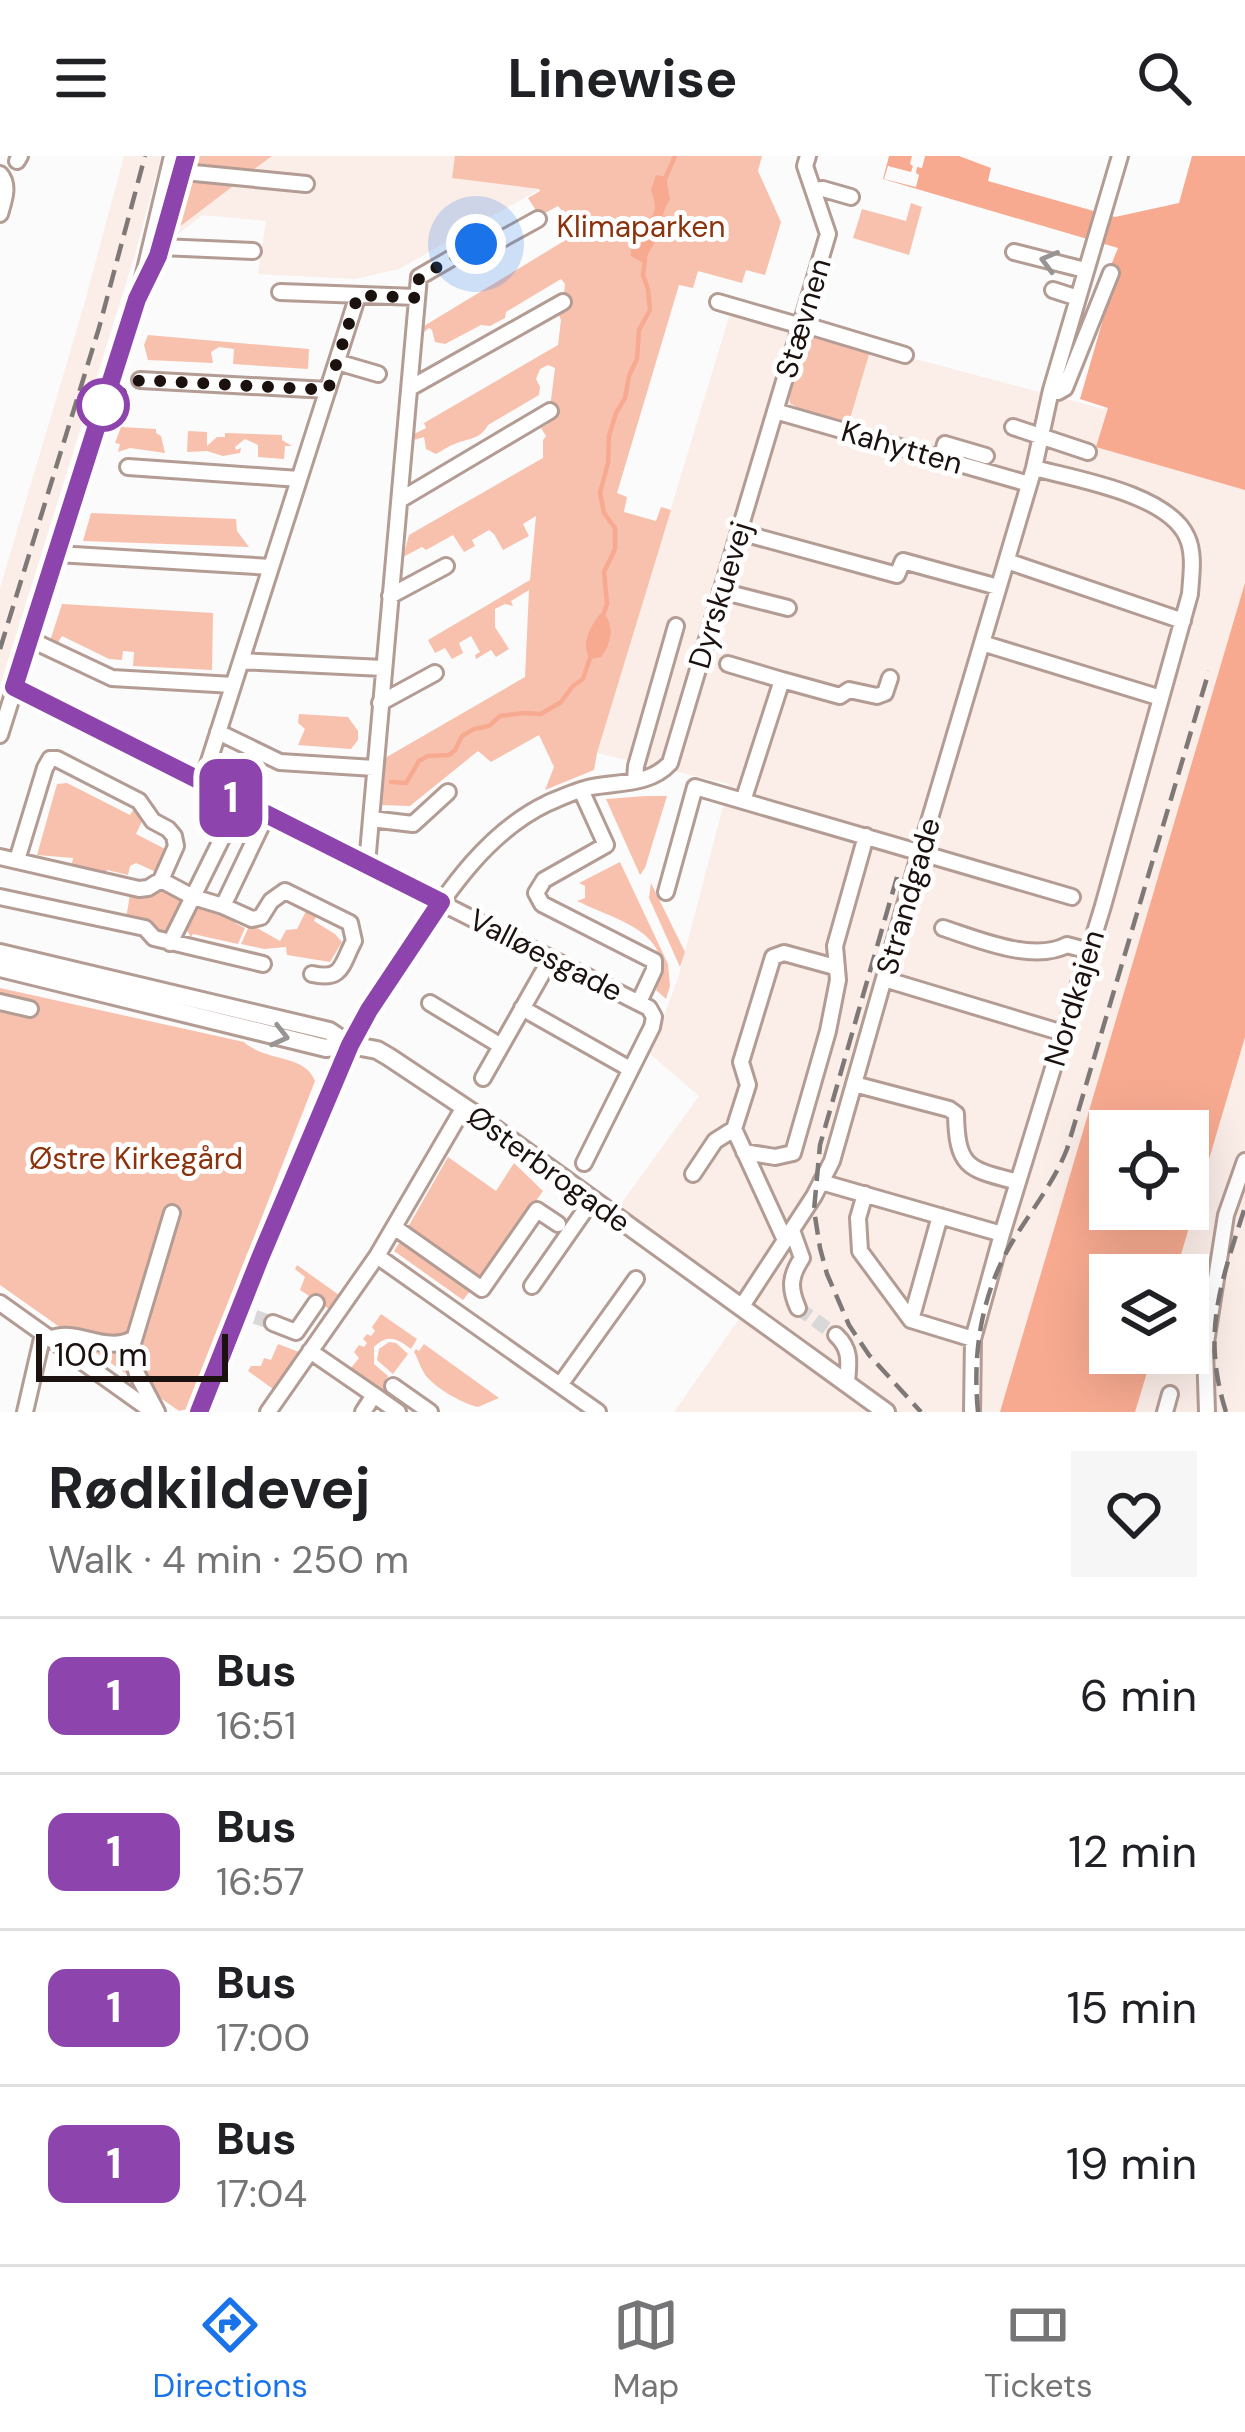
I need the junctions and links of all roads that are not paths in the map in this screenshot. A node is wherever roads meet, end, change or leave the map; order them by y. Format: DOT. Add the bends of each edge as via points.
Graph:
graph roads {
  1 [pos="186,156"];
  2 [pos="808,156"];
  3 [pos="1120,156"];
  4 [pos="174,166"];
  5 [pos="0,174"];
  6 [pos="306,184"];
  7 [pos="813,190"];
  8 [pos="851,197"];
  9 [pos="0,214"];
  10 [pos="538,219"];
  11 [pos="160,247"];
  12 [pos="254,251"];
  13 [pos="1014,252"];
  14 [pos="1085,270"];
  15 [pos="1111,273"];
  16 [pos="1054,290"];
  17 [pos="280,292"];
  18 [pos="358,295"];
  19 [pos="417,298"];
  20 [pos="1078,298"];
  21 [pos="137,299"];
  22 [pos="563,302"];
  23 [pos="718,302"];
  24 [pos="802,325"];
  25 [pos="905,355"];
  26 [pos="337,362"];
  27 [pos="378,374"];
  28 [pos="140,380"];
  29 [pos="410,388"];
  30 [pos="328,390"];
  31 [pos="1051,390"];
  32 [pos="550,411"];
  33 [pos="776,411"];
  34 [pos="1012,427"];
  35 [pos="1039,436"];
  36 [pos="1088,452"];
  37 [pos="986,456"];
  38 [pos="941,459"];
  39 [pos="128,467"];
  40 [pos="1034,467"];
  41 [pos="299,479"];
  42 [pos="1029,484"];
  43 [pos="400,500"];
  44 [pos="739,532"];
  45 [pos="57,554"];
  46 [pos="1007,561"];
  47 [pos="446,566"];
  48 [pos="271,567"];
  49 [pos="998,587"];
  50 [pos="721,591"];
  51 [pos="389,596"];
  52 [pos="788,608"];
  53 [pos="1183,621"];
  54 [pos="676,626"];
  55 [pos="29,639"];
  56 [pos="982,643"];
  57 [pos="241,661"];
  58 [pos="728,664"];
  59 [pos="383,668"];
  60 [pos="435,673"];
  61 [pos="890,678"];
  62 [pos="782,680"];
  63 [pos="233,686"];
  64 [pos="14,687"];
  65 [pos="1161,698"];
  66 [pos="380,703"];
  67 [pos="218,732"];
  68 [pos="0,735"];
  69 [pos="374,768"];
  70 [pos="635,781"];
  71 [pos="202,783"];
  72 [pos="581,790"];
  73 [pos="448,792"];
  74 [pos="743,801"];
  75 [pos="240,802"];
  76 [pos="266,816"];
  77 [pos="370,820"];
  78 [pos="866,836"];
  79 [pos="920,852"];
  80 [pos="0,856"];
  81 [pos="17,860"];
  82 [pos="367,864"];
  83 [pos="161,880"];
  84 [pos="666,892"];
  85 [pos="0,897"];
  86 [pos="193,897"];
  87 [pos="1072,897"];
  88 [pos="441,902"];
  89 [pos="223,906"];
  90 [pos="943,928"];
  91 [pos="170,943"];
  92 [pos="1089,951"];
  93 [pos="0,953"];
  94 [pos="550,958"];
  95 [pos="263,964"];
  96 [pos="835,967"];
  97 [pos="0,968"];
  98 [pos="312,974"];
  99 [pos="884,979"];
  100 [pos="0,1002"];
  101 [pos="639,1002"];
  102 [pos="430,1003"];
  103 [pos="522,1008"];
  104 [pos="30,1009"];
  105 [pos="1063,1033"];
  106 [pos="350,1045"];
  107 [pos="501,1046"];
  108 [pos="630,1070"];
  109 [pos="483,1078"];
  110 [pos="854,1084"];
  111 [pos="464,1107"];
  112 [pos="734,1130"];
  113 [pos="745,1152"];
  114 [pos="1245,1161"];
  115 [pos="584,1163"];
  116 [pos="693,1174"];
  117 [pos="821,1182"];
  118 [pos="1018,1183"];
  119 [pos="865,1194"];
  120 [pos="592,1200"];
  121 [pos="172,1213"];
  122 [pos="940,1216"];
  123 [pos="559,1225"];
  124 [pos="394,1227"];
  125 [pos="1002,1234"];
  126 [pos="789,1235"];
  127 [pos="376,1256"];
  128 [pos="636,1279"];
  129 [pos="532,1286"];
  130 [pos="0,1303"];
  131 [pos="316,1303"];
  132 [pos="742,1306"];
  133 [pos="798,1308"];
  134 [pos="238,1312"];
  135 [pos="255,1317"];
  136 [pos="910,1320"];
  137 [pos="273,1323"];
  138 [pos="836,1335"];
  139 [pos="46,1336"];
  140 [pos="974,1339"];
  141 [pos="133,1340"];
  142 [pos="310,1351"];
  143 [pos="847,1382"];
  144 [pos="560,1385"];
  145 [pos="392,1386"];
  146 [pos="1170,1394"];
  147 [pos="374,1395"];
  148 [pos="969,1409"];
  149 [pos="25,1412"];
  150 [pos="155,1412"];
  151 [pos="199,1412"];
  152 [pos="268,1412"];
  153 [pos="363,1412"];
  154 [pos="398,1412"];
  155 [pos="430,1412"];
  156 [pos="598,1412"];
  157 [pos="886,1412"];
  158 [pos="1165,1412"];
  159 [pos="1207,1412"];
  1 -- 4 [label="street"];
  2 -- 7 [label="street, Stævnen"];
  3 -- 14 [label="street, Strandgade"];
  4 -- 6 [label="street"];
  4 -- 11 [label="street"];
  4 -- 21 [label="street"];
  5 -- 9 [label="street"];
  7 -- 8 [label="street"];
  7 -- 24 [label="street, Stævnen" via="828,234"];
  10 -- 19 [label="street" via="419,278"];
  11 -- 12 [label="street"];
  11 -- 21 [label="street"];
  14 -- 13 [label="street, one-way"];
  14 -- 20 [label="street, Strandgade"];
  15 -- 31 [label="street" via="1064,388"];
  16 -- 20 [label="street"];
  17 -- 18 [label="street"];
  18 -- 19 [label="street"];
  18 -- 26 [label="street"];
  19 -- 29 [label="street"];
  20 -- 31 [label="street, Strandgade"];
  21 -- 45 [label="street"];
  22 -- 29 [label="street"];
  23 -- 24 [label="street"];
  24 -- 25 [label="street"];
  24 -- 33 [label="street, Stævnen"];
  26 -- 27 [label="street"];
  26 -- 30 [label="street"];
  28 -- 30 [label="street"];
  29 -- 43 [label="street"];
  30 -- 41 [label="street"];
  31 -- 35 [label="street, Strandgade"];
  32 -- 43 [label="street"];
  33 -- 38 [label="street, Kahytten"];
  33 -- 44 [label="street, Dyrskuevej"];
  34 -- 35 [label="street"];
  35 -- 36 [label="street"];
  35 -- 40 [label="street, Strandgade"];
  37 -- 38 [label="street" via="945,444"];
  38 -- 42 [label="street, Kahytten"];
  39 -- 41 [label="street"];
  40 -- 42 [label="street, Strandgade"];
  40 -- 53 [label="street, Nordkajen" via="1141,497 1166,514 1187,536 1192,565"];
  41 -- 48 [label="street"];
  42 -- 46 [label="street, Strandgade"];
  43 -- 51 [label="street"];
  44 -- 49 [label="street" via="897,575 903,561"];
  44 -- 50 [label="street, Dyrskuevej"];
  45 -- 48 [label="street"];
  45 -- 55 [label="street"];
  46 -- 49 [label="street, Strandgade"];
  46 -- 53 [label="street"];
  47 -- 51 [label="street"];
  48 -- 57 [label="street"];
  49 -- 56 [label="street, Strandgade"];
  50 -- 52 [label="street"];
  50 -- 70 [label="street, Dyrskuevej" via="670,763"];
  51 -- 59 [label="street"];
  53 -- 65 [label="street, Nordkajen"];
  54 -- 70 [label="street"];
  55 -- 63 [label="street" via="112,678"];
  55 -- 64 [label="street"];
  56 -- 65 [label="street"];
  56 -- 79 [label="street, Strandgade"];
  57 -- 59 [label="street"];
  57 -- 63 [label="street"];
  58 -- 62 [label="street"];
  59 -- 66 [label="street"];
  60 -- 66 [label="street"];
  61 -- 62 [label="street" via="877,696 840,696"];
  62 -- 74 [label="street"];
  63 -- 67 [label="street"];
  64 -- 68 [label="street"];
  64 -- 71 [label="street, Valløesgade"];
  65 -- 92 [label="street, Nordkajen"];
  66 -- 69 [label="street"];
  67 -- 69 [label="street" via="280,762"];
  67 -- 71 [label="street"];
  69 -- 77 [label="street"];
  70 -- 72 [label="street"];
  71 -- 75 [label="street, Valløesgade"];
  72 -- 88 [label="street" via="514,823"];
  72 -- 101 [label="street" via="606,845 544,880 536,893 542,904 654,961"];
  73 -- 77 [label="street" via="412,824"];
  74 -- 78 [label="street"];
  74 -- 84 [label="street" via="695,787"];
  75 -- 76 [label="street, Valløesgade"];
  75 -- 86 [label="street"];
  76 -- 82 [label="street, Valløesgade"];
  76 -- 89 [label="street"];
  77 -- 82 [label="street"];
  78 -- 79 [label="street"];
  78 -- 96 [label="street"];
  79 -- 87 [label="street"];
  79 -- 99 [label="street, Strandgade"];
  80 -- 81 [label="street"];
  81 -- 83 [label="street" via="139,889"];
  81 -- 83 [label="street" via="45,768 57,759 139,801 168,829 176,846"];
  82 -- 88 [label="street, Valløesgade"];
  83 -- 86 [label="street"];
  85 -- 91 [label="street" via="145,928"];
  86 -- 89 [label="street"];
  86 -- 91 [label="street"];
  88 -- 94 [label="street, Valløesgade"];
  88 -- 106 [label="street"];
  89 -- 98 [label="street" via="257,920 285,890 350,922 354,941 336,974"];
  90 -- 92 [label="street" via="1013,949"];
  91 -- 95 [label="street"];
  92 -- 105 [label="street, Nordkajen"];
  93 -- 106 [label="main road, Østerbrogade" via="329,1031"];
  94 -- 101 [label="street, Valløesgade"];
  94 -- 103 [label="street"];
  96 -- 112 [label="street" via="784,953 771,960 741,1062 748,1085"];
  96 -- 113 [label="street" via="828,1031 793,1153"];
  97 -- 106 [label="main road, Østerbrogade, one-way" via="326,1048"];
  99 -- 105 [label="street"];
  99 -- 110 [label="street, Strandgade"];
  100 -- 104 [label="street"];
  101 -- 108 [label="street, Valløesgade" via="654,1017"];
  102 -- 107 [label="street"];
  103 -- 107 [label="street"];
  103 -- 108 [label="street"];
  105 -- 118 [label="street, Nordkajen"];
  106 -- 111 [label="main road, Østerbrogade" via="377,1050"];
  106 -- 134 [label="street"];
  107 -- 109 [label="street"];
  108 -- 115 [label="street"];
  110 -- 117 [label="street, Strandgade"];
  110 -- 118 [label="street" via="949,1109 971,1168"];
  111 -- 120 [label="main road, Østerbrogade"];
  111 -- 124 [label="street"];
  112 -- 113 [label="street"];
  112 -- 116 [label="street" via="715,1141"];
  113 -- 126 [label="street"];
  114 -- 159 [label="street" via="1226,1215 1205,1349"];
  117 -- 119 [label="street"];
  117 -- 126 [label="street, Strandgade"];
  118 -- 125 [label="street, Nordkajen"];
  119 -- 122 [label="street"];
  119 -- 136 [label="street" via="860,1251"];
  120 -- 129 [label="street"];
  120 -- 132 [label="main road, Østerbrogade"];
  121 -- 141 [label="street"];
  122 -- 125 [label="street"];
  122 -- 136 [label="street"];
  123 -- 124 [label="street" via="537,1210 482,1289"];
  124 -- 127 [label="street"];
  125 -- 140 [label="street, Nordkajen"];
  126 -- 132 [label="street, Strandgade"];
  126 -- 133 [label="street" via="802,1258 790,1290"];
  127 -- 142 [label="street"];
  127 -- 144 [label="street"];
  128 -- 144 [label="street"];
  130 -- 139 [label="street"];
  131 -- 137 [label="street" via="296,1332"];
  132 -- 143 [label="main road, Østerbrogade"];
  134 -- 135 [label="street"];
  134 -- 151 [label="street"];
  136 -- 140 [label="street"];
  138 -- 143 [label="street" via="849,1358"];
  139 -- 141 [label="street" via="108,1345"];
  139 -- 149 [label="street"];
  139 -- 150 [label="street"];
  140 -- 148 [label="street, Nordkajen"];
  141 -- 150 [label="street" via="133,1362"];
  142 -- 147 [label="street"];
  142 -- 152 [label="street"];
  143 -- 157 [label="main road, Østerbrogade"];
  144 -- 156 [label="street"];
  145 -- 155 [label="street"];
  146 -- 158 [label="street"];
  147 -- 153 [label="street"];
  147 -- 154 [label="street"];
}
